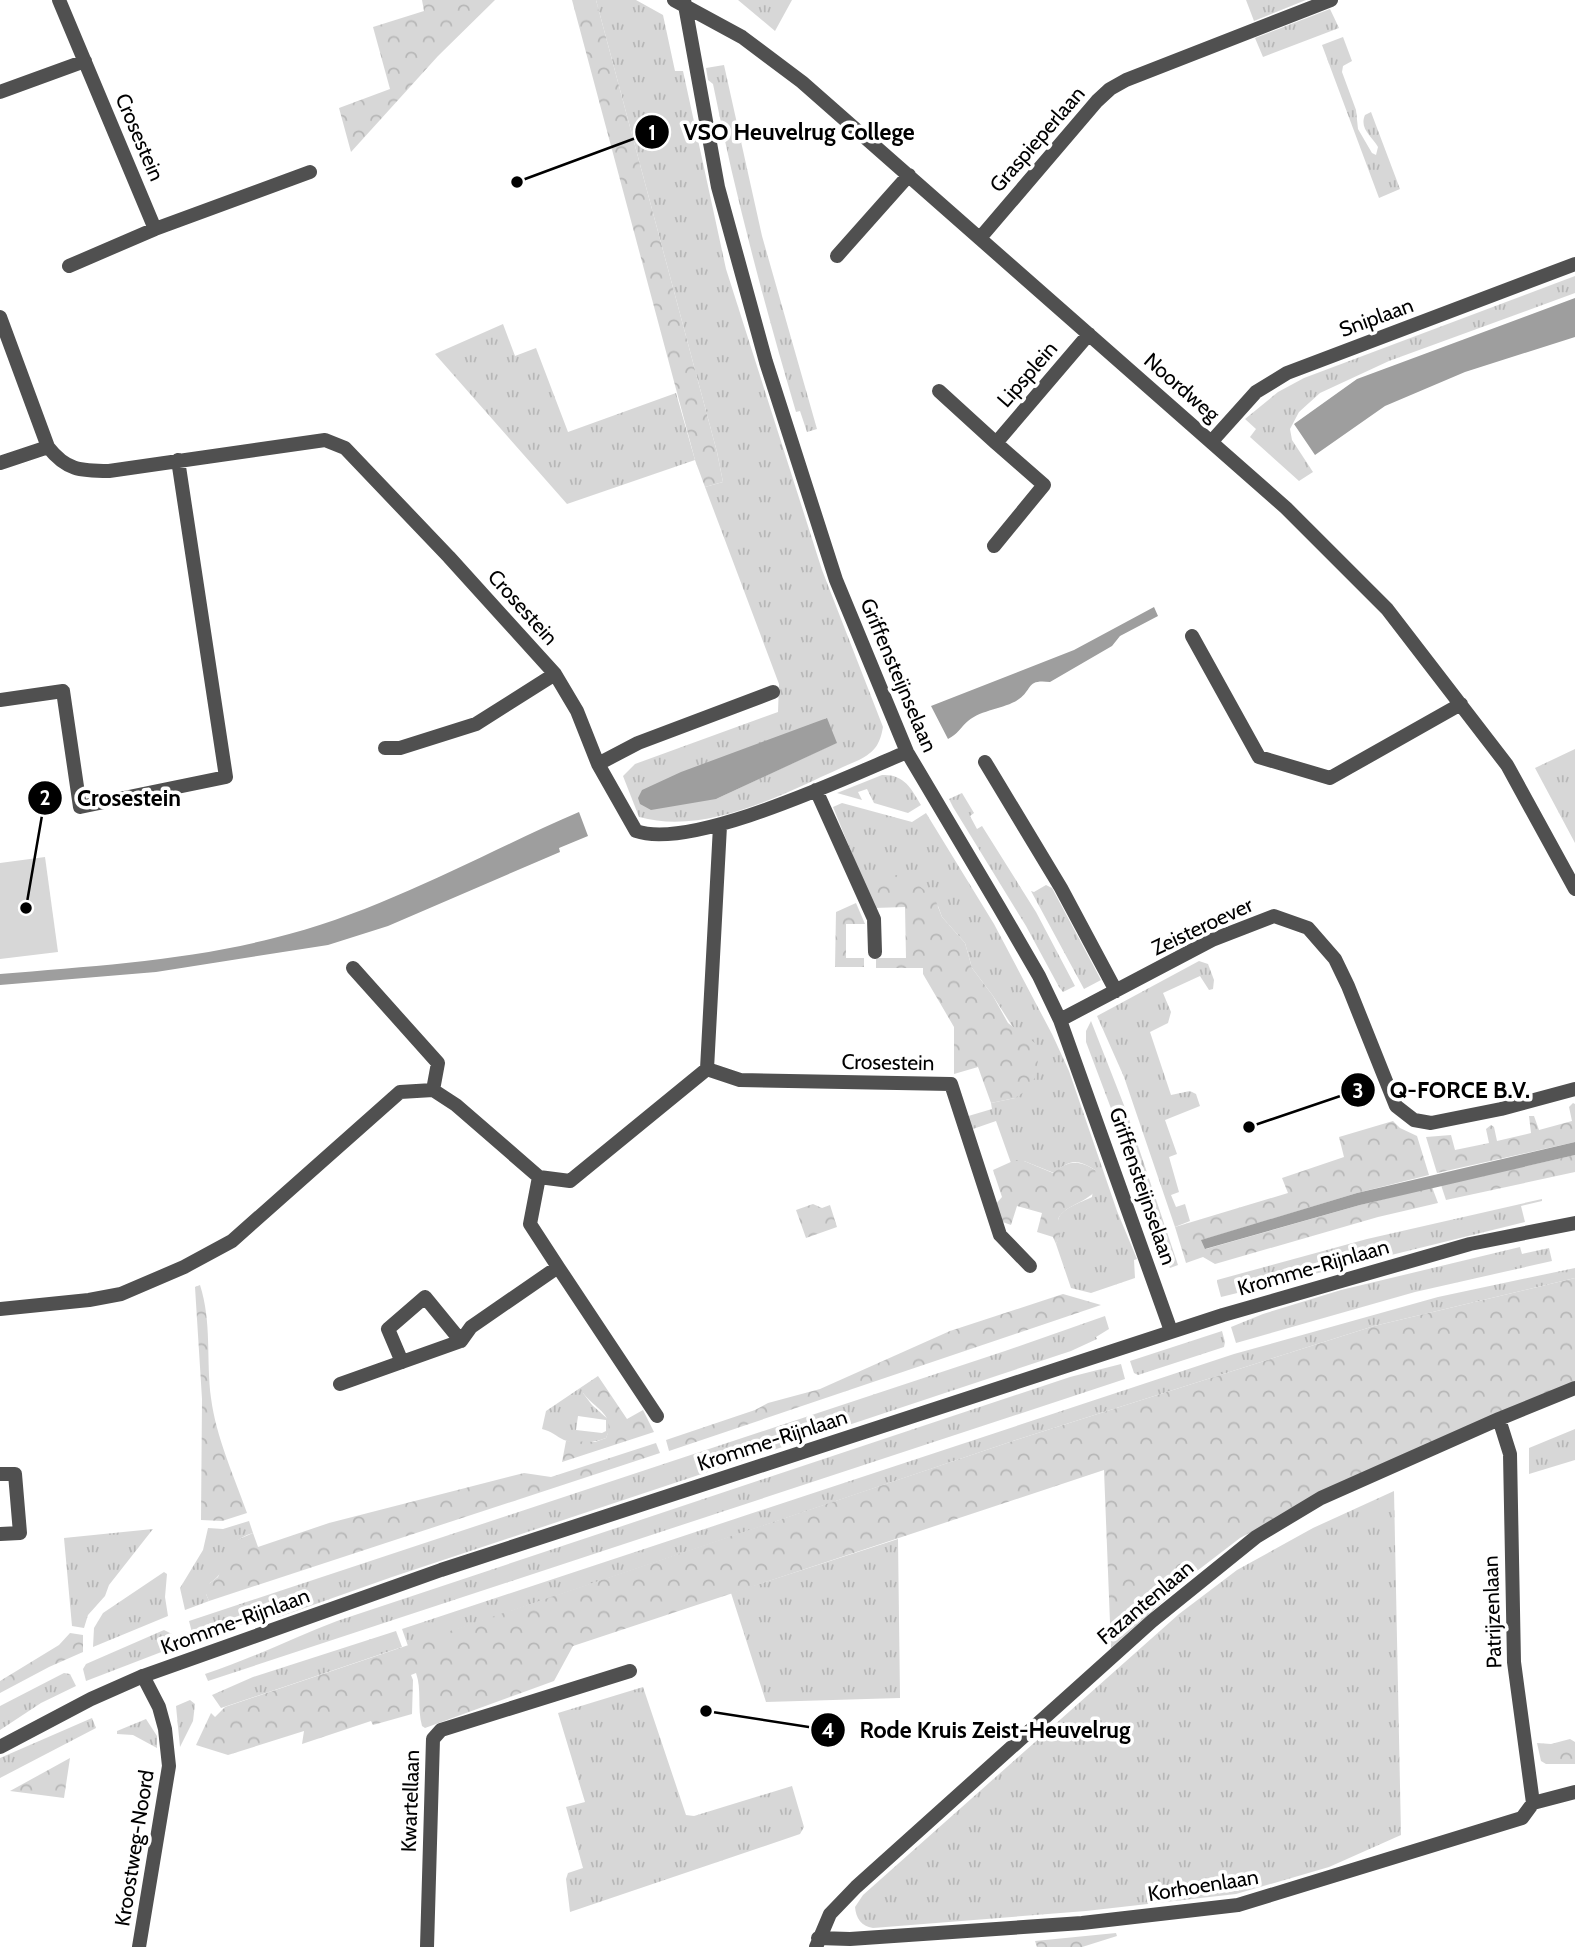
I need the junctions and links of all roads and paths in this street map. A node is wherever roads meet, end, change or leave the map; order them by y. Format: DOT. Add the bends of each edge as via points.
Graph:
graph roads {
  1 [pos="59,0"];
  2 [pos="1331,0"];
  3 [pos="682,2"];
  4 [pos="85,61"];
  5 [pos="0,92"];
  6 [pos="310,172"];
  7 [pos="909,176"];
  8 [pos="155,229"];
  9 [pos="980,238"];
  10 [pos="837,256"];
  11 [pos="1575,264"];
  12 [pos="69,266"];
  13 [pos="0,317"];
  14 [pos="1089,334"];
  15 [pos="939,391"];
  16 [pos="1212,441"];
  17 [pos="996,443"];
  18 [pos="48,447"];
  19 [pos="178,460"];
  20 [pos="0,463"];
  21 [pos="995,546"];
  22 [pos="1192,636"];
  23 [pos="555,674"];
  24 [pos="773,692"];
  25 [pos="0,700"];
  26 [pos="1461,704"];
  27 [pos="385,748"];
  28 [pos="907,752"];
  29 [pos="985,762"];
  30 [pos="598,764"];
  31 [pos="816,790"];
  32 [pos="720,826"];
  33 [pos="1575,889"];
  34 [pos="875,952"];
  35 [pos="353,968"];
  36 [pos="1116,991"];
  37 [pos="1060,1020"];
  38 [pos="707,1069"];
  39 [pos="1575,1089"];
  40 [pos="433,1090"];
  41 [pos="539,1177"];
  42 [pos="1575,1223"];
  43 [pos="558,1266"];
  44 [pos="1030,1266"];
  45 [pos="0,1308"];
  46 [pos="1171,1331"];
  47 [pos="461,1341"];
  48 [pos="402,1362"];
  49 [pos="340,1384"];
  50 [pos="1575,1388"];
  51 [pos="657,1416"];
  52 [pos="1499,1419"];
  53 [pos="0,1474"];
  54 [pos="0,1534"];
  55 [pos="630,1671"];
  56 [pos="144,1676"];
  57 [pos="0,1746"];
  58 [pos="1575,1792"];
  59 [pos="1533,1803"];
  60 [pos="817,1943"];
  61 [pos="139,1947"];
  62 [pos="427,1947"];
  1 -- 4 [label="street, Crosestein"];
  2 -- 9 [label="street, Graspieperlaan" via="1150,69 1110,89"];
  3 -- 7 [label="street, Noordweg" via="742,37 802,82"];
  3 -- 28 [label="street, Griffensteijnselaan" via="718,187 766,362 836,580"];
  4 -- 5 [label="street"];
  4 -- 8 [label="street, Crosestein"];
  6 -- 8 [label="street"];
  7 -- 9 [label="street, Noordweg"];
  7 -- 10 [label="street"];
  8 -- 12 [label="street"];
  9 -- 14 [label="street, Noordweg"];
  11 -- 16 [label="street, Sniplaan" via="1287,373 1256,392"];
  13 -- 18 [label="street"];
  14 -- 16 [label="street, Noordweg"];
  14 -- 17 [label="street, Lipsplein"];
  15 -- 17 [label="street"];
  16 -- 26 [label="street, Noordweg" via="1387,609"];
  17 -- 21 [label="street" via="1044,485"];
  18 -- 19 [label="street, Crosestein" via="60,462 82,471"];
  18 -- 20 [label="street"];
  19 -- 23 [label="street, Crosestein" via="325,440 345,448"];
  19 -- 25 [label="street" via="226,777 80,807 63,691"];
  22 -- 26 [label="street" via="1259,757 1330,778"];
  23 -- 27 [label="street, Crosestein" via="476,724 400,748"];
  23 -- 30 [label="street, Crosestein" via="577,711"];
  24 -- 30 [label="street" via="638,743"];
  26 -- 33 [label="street, Noordweg" via="1507,765"];
  28 -- 31 [label="street, Crosestein"];
  28 -- 37 [label="street, Griffensteijnselaan" via="1006,918"];
  29 -- 36 [label="street" via="1062,888"];
  30 -- 32 [label="street, Crosestein" via="636,831 650,836"];
  31 -- 32 [label="street, Crosestein"];
  31 -- 34 [label="street" via="874,919"];
  32 -- 38 [label="street"];
  35 -- 40 [label="street" via="438,1063"];
  36 -- 37 [label="street, Zeisteroever"];
  36 -- 39 [label="street, Zeisteroever" via="1212,940 1274,916 1308,928 1335,959 1396,1106 1414,1120 1431,1123 1501,1110"];
  37 -- 46 [label="street, Griffensteijnselaan"];
  38 -- 41 [label="street" via="570,1181"];
  38 -- 44 [label="street, Crosestein" via="740,1080 951,1084 1000,1235"];
  40 -- 41 [label="street"];
  40 -- 45 [label="street" via="400,1091 232,1241 184,1266 121,1294"];
  41 -- 43 [label="street" via="530,1224"];
  42 -- 46 [label="street, Kromme-Rijnlaan" via="1469,1244"];
  43 -- 47 [label="street" via="471,1327"];
  43 -- 51 [label="street"];
  46 -- 56 [label="street, Kromme-Rijnlaan" via="442,1570"];
  47 -- 48 [label="street"];
  47 -- 48 [label="street" via="425,1297 388,1329"];
  48 -- 49 [label="street"];
  50 -- 52 [label="street, Fazantenlaan"];
  52 -- 59 [label="street, Patrijzenlaan" via="1510,1454 1514,1662"];
  52 -- 60 [label="street, Fazantenlaan" via="1321,1499 1256,1538 1152,1621 856,1887 830,1914"];
  53 -- 54 [label="street" via="15,1474 20,1533"];
  55 -- 62 [label="street, Kwartellaan" via="441,1730 433,1739"];
  56 -- 57 [label="street, Kromme-Rijnlaan"];
  56 -- 61 [label="street, Kroostweg-Noord" via="159,1707 169,1766"];
  58 -- 59 [label="street, Korhoenlaan"];
  59 -- 60 [label="street, Korhoenlaan" via="1522,1818 1238,1905 1082,1923"];
}
